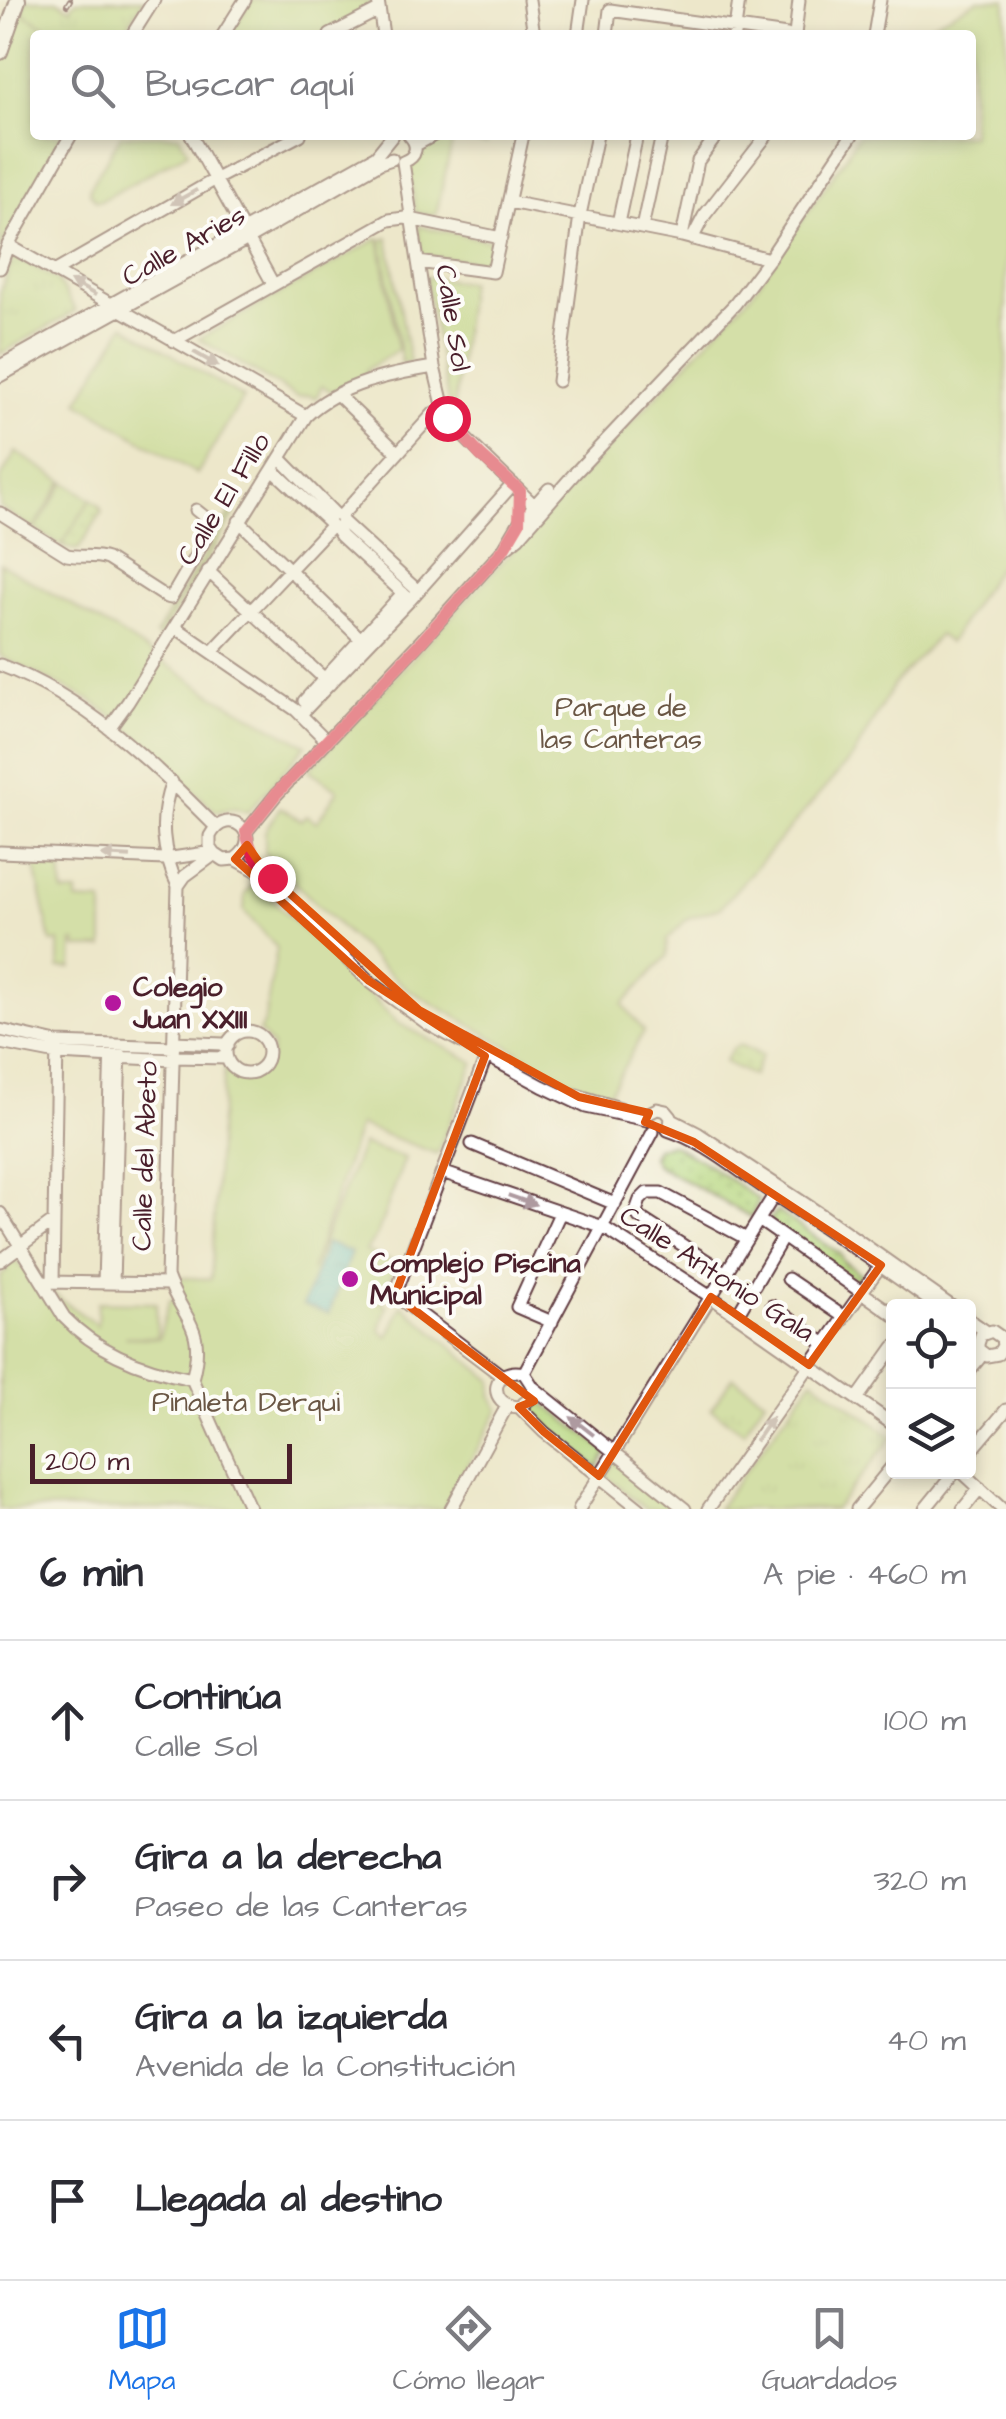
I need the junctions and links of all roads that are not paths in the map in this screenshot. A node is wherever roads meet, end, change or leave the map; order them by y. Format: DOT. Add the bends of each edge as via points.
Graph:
graph roads {
  1 [pos="18,0"];
  2 [pos="154,0"];
  3 [pos="245,0"];
  4 [pos="529,0"];
  5 [pos="582,0"];
  6 [pos="739,0"];
  7 [pos="800,0"];
  8 [pos="880,0"];
  9 [pos="378,5"];
  10 [pos="135,30"];
  11 [pos="226,30"];
  12 [pos="338,30"];
  13 [pos="382,30"];
  14 [pos="533,30"];
  15 [pos="579,30"];
  16 [pos="608,30"];
  17 [pos="723,30"];
  18 [pos="734,30"];
  19 [pos="796,30"];
  20 [pos="875,30"];
  21 [pos="0,52"];
  22 [pos="68,140"];
  23 [pos="194,140"];
  24 [pos="290,140"];
  25 [pos="390,140"];
  26 [pos="413,140"];
  27 [pos="522,140"];
  28 [pos="595,140"];
  29 [pos="636,140"];
  30 [pos="661,140"];
  31 [pos="713,140"];
  32 [pos="764,140"];
  33 [pos="849,140"];
  34 [pos="398,161"];
  35 [pos="216,179"];
  36 [pos="509,202"];
  37 [pos="580,215"];
  38 [pos="412,220"];
  39 [pos="618,223"];
  40 [pos="642,228"];
  41 [pos="246,235"];
  42 [pos="501,238"];
  43 [pos="687,238"];
  44 [pos="8,245"];
  45 [pos="769,259"];
  46 [pos="418,262"];
  47 [pos="0,268"];
  48 [pos="54,272"];
  49 [pos="273,284"];
  50 [pos="117,307"];
  51 [pos="174,341"];
  52 [pos="0,366"];
  53 [pos="434,367"];
  54 [pos="0,376"];
  55 [pos="558,381"];
  56 [pos="337,394"];
  57 [pos="444,409"];
  58 [pos="306,416"];
  59 [pos="397,452"];
  60 [pos="277,464"];
  61 [pos="517,488"];
  62 [pos="554,491"];
  63 [pos="535,506"];
  64 [pos="196,510"];
  65 [pos="0,513"];
  66 [pos="240,521"];
  67 [pos="336,521"];
  68 [pos="520,528"];
  69 [pos="208,570"];
  70 [pos="290,571"];
  71 [pos="408,591"];
  72 [pos="253,610"];
  73 [pos="175,627"];
  74 [pos="364,642"];
  75 [pos="212,652"];
  76 [pos="0,665"];
  77 [pos="327,681"];
  78 [pos="299,712"];
  79 [pos="110,726"];
  80 [pos="327,741"];
  81 [pos="172,782"];
  82 [pos="216,826"];
  83 [pos="247,839"];
  84 [pos="0,852"];
  85 [pos="214,853"];
  86 [pos="165,859"];
  87 [pos="235,859"];
  88 [pos="178,886"];
  89 [pos="0,1030"];
  90 [pos="0,1043"];
  91 [pos="57,1048"];
  92 [pos="115,1051"];
  93 [pos="173,1051"];
  94 [pos="227,1052"];
  95 [pos="486,1056"];
  96 [pos="650,1122"];
  97 [pos="670,1125"];
  98 [pos="472,1144"];
  99 [pos="442,1172"];
  100 [pos="777,1196"];
  101 [pos="615,1204"];
  102 [pos="560,1212"];
  103 [pos="0,1213"];
  104 [pos="759,1220"];
  105 [pos="54,1221"];
  106 [pos="602,1227"];
  107 [pos="783,1237"];
  108 [pos="746,1240"];
  109 [pos="21,1244"];
  110 [pos="0,1261"];
  111 [pos="881,1265"];
  112 [pos="726,1273"];
  113 [pos="788,1279"];
  114 [pos="48,1282"];
  115 [pos="108,1283"];
  116 [pos="170,1284"];
  117 [pos="862,1292"];
  118 [pos="711,1297"];
  119 [pos="927,1299"];
  120 [pos="942,1299"];
  121 [pos="772,1306"];
  122 [pos="886,1308"];
  123 [pos="737,1314"];
  124 [pos="844,1317"];
  125 [pos="552,1322"];
  126 [pos="976,1330"];
  127 [pos="824,1343"];
  128 [pos="991,1350"];
  129 [pos="886,1358"];
  130 [pos="809,1365"];
  131 [pos="524,1373"];
  132 [pos="502,1376"];
  133 [pos="192,1379"];
  134 [pos="533,1387"];
  135 [pos="857,1399"];
  136 [pos="513,1406"];
  137 [pos="1006,1410"];
  138 [pos="886,1419"];
  139 [pos="976,1446"];
  140 [pos="614,1452"];
  141 [pos="886,1474"];
  142 [pos="599,1476"];
  143 [pos="952,1479"];
  144 [pos="968,1479"];
  145 [pos="980,1488"];
  146 [pos="1002,1502"];
  147 [pos="250,1509"];
  148 [pos="451,1509"];
  149 [pos="579,1509"];
  150 [pos="640,1509"];
  151 [pos="685,1509"];
  152 [pos="708,1509"];
  153 [pos="857,1509"];
  154 [pos="924,1509"];
  155 [pos="963,1509"];
  1 -- 21 [label="main road"];
  2 -- 10 [label="street"];
  3 -- 11 [label="street"];
  4 -- 14 [label="street"];
  5 -- 15 [label="street"];
  6 -- 18 [label="street"];
  7 -- 19 [label="street"];
  8 -- 20 [label="street"];
  9 -- 12 [label="street"];
  9 -- 13 [label="street"];
  16 -- 17 [label="street" via="610,10"];
  22 -- 44 [label="street"];
  23 -- 35 [label="street"];
  24 -- 35 [label="street"];
  25 -- 34 [label="street, Calle Sol" via="387,153"];
  25 -- 41 [label="street, Calle Aries" via="376,156"];
  26 -- 34 [label="street" via="412,158"];
  27 -- 36 [label="street"];
  28 -- 37 [label="street"];
  29 -- 39 [label="street"];
  30 -- 40 [label="street"];
  31 -- 43 [label="street" via="698,161"];
  32 -- 43 [label="street"];
  33 -- 45 [label="street"];
  34 -- 38 [label="street, Calle Sol"];
  34 -- 41 [label="street, Calle Aries" via="380,163"];
  35 -- 41 [label="street"];
  35 -- 48 [label="street, one-way"];
  36 -- 37 [label="street"];
  36 -- 42 [label="street"];
  37 -- 39 [label="street"];
  37 -- 55 [label="street"];
  38 -- 42 [label="street"];
  38 -- 46 [label="street, Calle Sol"];
  38 -- 49 [label="street" via="390,220"];
  39 -- 40 [label="street"];
  40 -- 43 [label="street"];
  41 -- 49 [label="street"];
  41 -- 50 [label="street, Calle Aries"];
  42 -- 46 [label="street" via="493,272"];
  43 -- 45 [label="street"];
  44 -- 47 [label="street"];
  44 -- 48 [label="street"];
  45 -- 62 [label="street" via="735,304"];
  46 -- 53 [label="street, Calle Sol"];
  50 -- 48 [label="street, one-way"];
  49 -- 51 [label="street"];
  50 -- 51 [label="street"];
  50 -- 52 [label="street, Calle Aries"];
  50 -- 54 [label="street, Calle Aries"];
  51 -- 58 [label="street, one-way"];
  53 -- 56 [label="street, Calle El Fillo"];
  53 -- 57 [label="street, Calle Sol"];
  56 -- 58 [label="street, Calle El Fillo"];
  56 -- 59 [label="street"];
  57 -- 59 [label="street"];
  57 -- 61 [label="street, Calle Sol" via="456,430"];
  58 -- 60 [label="street, Calle El Fillo"];
  59 -- 67 [label="street"];
  60 -- 66 [label="street, Calle El Fillo"];
  60 -- 67 [label="street"];
  61 -- 62 [label="street"];
  61 -- 63 [label="street, Calle Sol"];
  61 -- 68 [label="street"];
  61 -- 71 [label="street"];
  62 -- 63 [label="street"];
  62 -- 68 [label="street"];
  63 -- 68 [label="street"];
  64 -- 65 [label="street" via="211,522 208,536 171,598 97,555 67,555"];
  66 -- 69 [label="street, Calle El Fillo"];
  66 -- 70 [label="street"];
  67 -- 70 [label="street"];
  67 -- 71 [label="street"];
  68 -- 80 [label="street"];
  69 -- 72 [label="street"];
  69 -- 73 [label="street, Calle El Fillo"];
  70 -- 72 [label="street"];
  70 -- 74 [label="street"];
  71 -- 74 [label="street"];
  72 -- 75 [label="street"];
  72 -- 77 [label="street"];
  73 -- 75 [label="street"];
  73 -- 79 [label="street, Calle El Fillo"];
  74 -- 77 [label="street"];
  75 -- 78 [label="street"];
  76 -- 79 [label="street" via="34,678"];
  77 -- 78 [label="street"];
  78 -- 80 [label="street"];
  79 -- 81 [label="street"];
  80 -- 83 [label="street" via="276,794"];
  81 -- 82 [label="street"];
  81 -- 86 [label="street" via="164,808"];
  82 -- 83 [label="street" via="232,822"];
  82 -- 85 [label="street" via="210,836"];
  83 -- 87 [label="street"];
  83 -- 96 [label="street" via="266,872 419,1010 546,1082"];
  86 -- 84 [label="street, one-way"];
  85 -- 86 [label="street"];
  85 -- 87 [label="street"];
  85 -- 88 [label="street"];
  86 -- 88 [label="street"];
  87 -- 95 [label="street" via="258,872 380,990"];
  88 -- 93 [label="street, Calle del Abeto"];
  89 -- 91 [label="street"];
  90 -- 91 [label="street"];
  91 -- 92 [label="street"];
  91 -- 105 [label="street"];
  92 -- 93 [label="street"];
  92 -- 115 [label="street"];
  93 -- 94 [label="street" via="222,1044"];
  93 -- 116 [label="street, Calle del Abeto"];
  95 -- 96 [label="street" via="586,1107"];
  95 -- 99 [label="street"];
  96 -- 97 [label="street" via="661,1133"];
  96 -- 97 [label="street" via="655,1109 663,1109"];
  96 -- 101 [label="street"];
  97 -- 100 [label="street"];
  97 -- 120 [label="street" via="699,1134"];
  98 -- 101 [label="street"];
  99 -- 102 [label="street, Calle Antonio Gala, one-way"];
  99 -- 132 [label="street" via="395,1295"];
  100 -- 104 [label="street"];
  100 -- 111 [label="street"];
  101 -- 106 [label="street"];
  102 -- 106 [label="street, Calle Antonio Gala"];
  102 -- 125 [label="street" via="517,1307"];
  103 -- 109 [label="street"];
  104 -- 107 [label="street"];
  104 -- 108 [label="street"];
  105 -- 109 [label="street"];
  105 -- 114 [label="street"];
  106 -- 118 [label="street, Calle Antonio Gala"];
  106 -- 125 [label="street"];
  107 -- 117 [label="street"];
  107 -- 123 [label="street"];
  108 -- 112 [label="street"];
  108 -- 112 [label="street" via="661,1193 640,1200 639,1217"];
  109 -- 110 [label="street"];
  109 -- 114 [label="street"];
  111 -- 117 [label="street"];
  111 -- 119 [label="street"];
  112 -- 118 [label="street"];
  113 -- 124 [label="street"];
  114 -- 115 [label="street"];
  114 -- 133 [label="street" via="64,1317 89,1340 138,1364"];
  115 -- 116 [label="street"];
  116 -- 133 [label="street, Calle del Abeto" via="193,1327 198,1351"];
  117 -- 122 [label="street"];
  117 -- 124 [label="street"];
  118 -- 123 [label="street, Calle Antonio Gala"];
  118 -- 140 [label="street, one-way"];
  121 -- 127 [label="street"];
  123 -- 130 [label="street, Calle Antonio Gala"];
  124 -- 127 [label="street"];
  125 -- 131 [label="street"];
  126 -- 128 [label="street"];
  127 -- 130 [label="street"];
  129 -- 135 [label="street"];
  130 -- 135 [label="street, Calle Antonio Gala"];
  152 -- 130 [label="street, one-way"];
  131 -- 132 [label="street"];
  131 -- 134 [label="street"];
  132 -- 136 [label="street" via="499,1398"];
  133 -- 147 [label="street"];
  134 -- 136 [label="street" via="528,1402"];
  140 -- 134 [label="street, one-way"];
  135 -- 138 [label="street, Calle Antonio Gala"];
  136 -- 142 [label="street"];
  136 -- 148 [label="street"];
  137 -- 139 [label="street"];
  140 -- 142 [label="street"];
  140 -- 151 [label="street"];
  141 -- 153 [label="street"];
  142 -- 149 [label="street"];
  142 -- 150 [label="street"];
  143 -- 154 [label="street"];
  144 -- 145 [label="street"];
  145 -- 146 [label="street"];
  145 -- 155 [label="street"];
}
